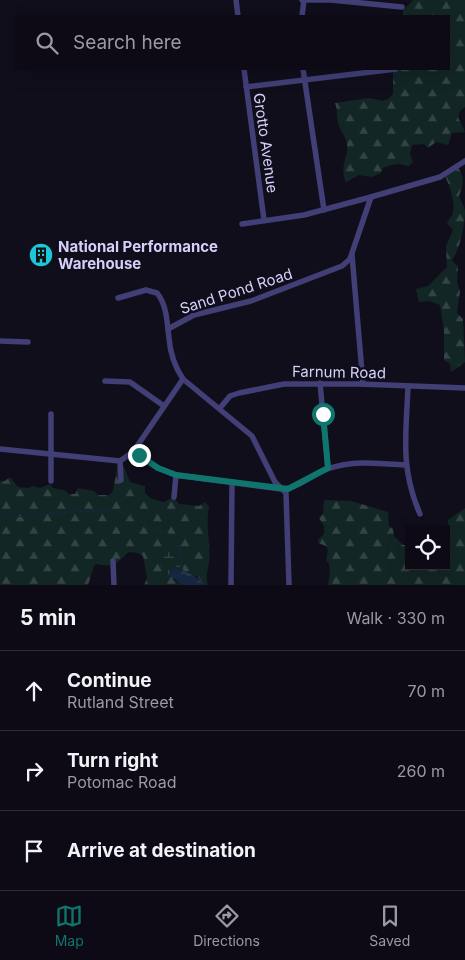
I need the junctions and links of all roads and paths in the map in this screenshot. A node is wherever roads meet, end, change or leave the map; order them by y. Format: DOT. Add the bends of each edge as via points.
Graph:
graph roads {
  1 [pos="236,0"];
  2 [pos="303,0"];
  3 [pos="402,6"];
  4 [pos="238,15"];
  5 [pos="302,15"];
  6 [pos="244,70"];
  7 [pos="303,70"];
  8 [pos="388,70"];
  9 [pos="305,81"];
  10 [pos="246,87"];
  11 [pos="465,161"];
  12 [pos="372,197"];
  13 [pos="324,210"];
  14 [pos="264,220"];
  15 [pos="242,224"];
  16 [pos="352,253"];
  17 [pos="118,298"];
  18 [pos="168,329"];
  19 [pos="0,341"];
  20 [pos="28,342"];
  21 [pos="183,379"];
  22 [pos="105,381"];
  23 [pos="320,383"];
  24 [pos="363,384"];
  25 [pos="408,387"];
  26 [pos="465,388"];
  27 [pos="164,406"];
  28 [pos="220,408"];
  29 [pos="51,414"];
  30 [pos="0,450"];
  31 [pos="133,452"];
  32 [pos="52,456"];
  33 [pos="120,461"];
  34 [pos="405,465"];
  35 [pos="328,468"];
  36 [pos="176,475"];
  37 [pos="121,480"];
  38 [pos="51,481"];
  39 [pos="232,483"];
  40 [pos="281,489"];
  41 [pos="174,497"];
  42 [pos="420,514"];
  43 [pos="113,561"];
  44 [pos="114,585"];
  45 [pos="230,585"];
  46 [pos="289,585"];
  1 -- 4 [label="street"];
  2 -- 3 [label="street"];
  2 -- 5 [label="street"];
  6 -- 10 [label="street, Grotto Avenue"];
  7 -- 9 [label="street"];
  8 -- 9 [label="street"];
  9 -- 10 [label="street"];
  9 -- 13 [label="street"];
  10 -- 14 [label="street, Grotto Avenue"];
  11 -- 12 [label="street" via="440,177"];
  12 -- 13 [label="street"];
  12 -- 16 [label="street, Sand Pond Road"];
  13 -- 14 [label="street"];
  14 -- 15 [label="street"];
  16 -- 18 [label="street, Sand Pond Road" via="342,266 331,271 251,301 194,315"];
  16 -- 24 [label="street"];
  17 -- 18 [label="street" via="146,290 157,293 164,305"];
  18 -- 21 [label="street" via="174,359"];
  19 -- 20 [label="street"];
  21 -- 27 [label="street"];
  21 -- 28 [label="street"];
  22 -- 27 [label="street" via="130,382"];
  23 -- 24 [label="street, Farnum Road"];
  23 -- 28 [label="street, Farnum Road" via="284,384 239,393 230,396"];
  23 -- 35 [label="street"];
  24 -- 25 [label="street, Farnum Road"];
  25 -- 26 [label="street, Farnum Road"];
  25 -- 34 [label="street"];
  27 -- 31 [label="street"];
  28 -- 40 [label="street" via="252,436 271,476"];
  29 -- 32 [label="street"];
  30 -- 32 [label="street"];
  31 -- 33 [label="street"];
  31 -- 36 [label="street"];
  32 -- 33 [label="street"];
  32 -- 38 [label="street"];
  33 -- 37 [label="street"];
  34 -- 35 [label="street" via="362,462"];
  34 -- 42 [label="street"];
  35 -- 40 [label="street" via="294,486"];
  36 -- 39 [label="street"];
  36 -- 41 [label="street"];
  39 -- 40 [label="street"];
  39 -- 45 [label="street"];
  40 -- 46 [label="street" via="288,497"];
  43 -- 44 [label="street"];
}
